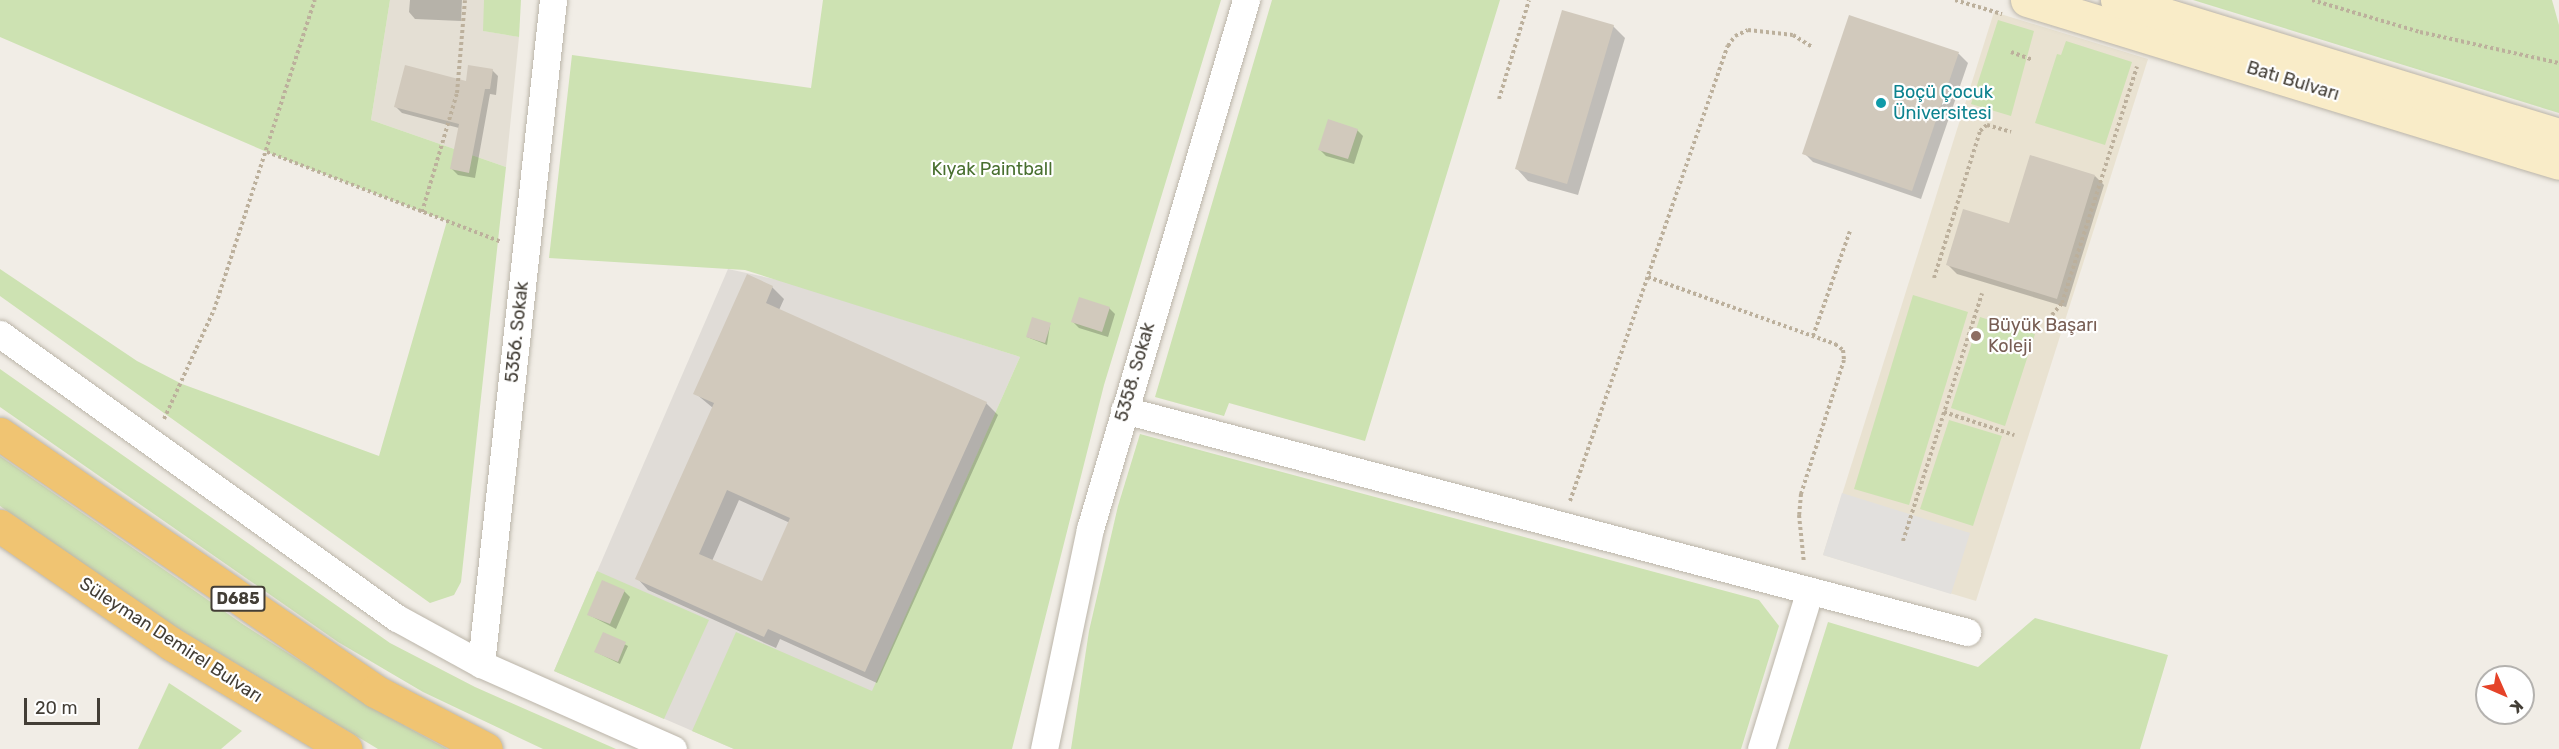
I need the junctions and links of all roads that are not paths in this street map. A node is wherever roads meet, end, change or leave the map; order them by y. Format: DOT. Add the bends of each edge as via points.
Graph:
graph roads {
  1 [pos="553,0"];
  2 [pos="1246,0"];
  3 [pos="2027,0"];
  4 [pos="2117,0"];
  5 [pos="2559,135"];
  6 [pos="2559,163"];
  7 [pos="0,334"];
  8 [pos="1124,410"];
  9 [pos="0,434"];
  10 [pos="0,526"];
  11 [pos="1809,593"];
  12 [pos="1967,632"];
  13 [pos="481,664"];
  14 [pos="346,749"];
  15 [pos="486,749"];
  16 [pos="673,749"];
  17 [pos="1044,749"];
  18 [pos="1761,749"];
  1 -- 13 [label="street, 5356. Sokak"];
  2 -- 8 [label="street, 5358. Sokak"];
  3 -- 6 [label="street, Batı Bulvarı"];
  4 -- 5 [label="street, Batı Bulvarı"];
  7 -- 13 [label="street" via="329,573 397,618"];
  8 -- 11 [label="street"];
  8 -- 17 [label="street, 5358. Sokak" via="1068,618"];
  9 -- 15 [label="highway, D685" via="375,691"];
  10 -- 14 [label="highway, Süleyman Demirel Bulvarı" via="170,643"];
  11 -- 12 [label="street"];
  11 -- 18 [label="street"];
  13 -- 16 [label="street"];
}
